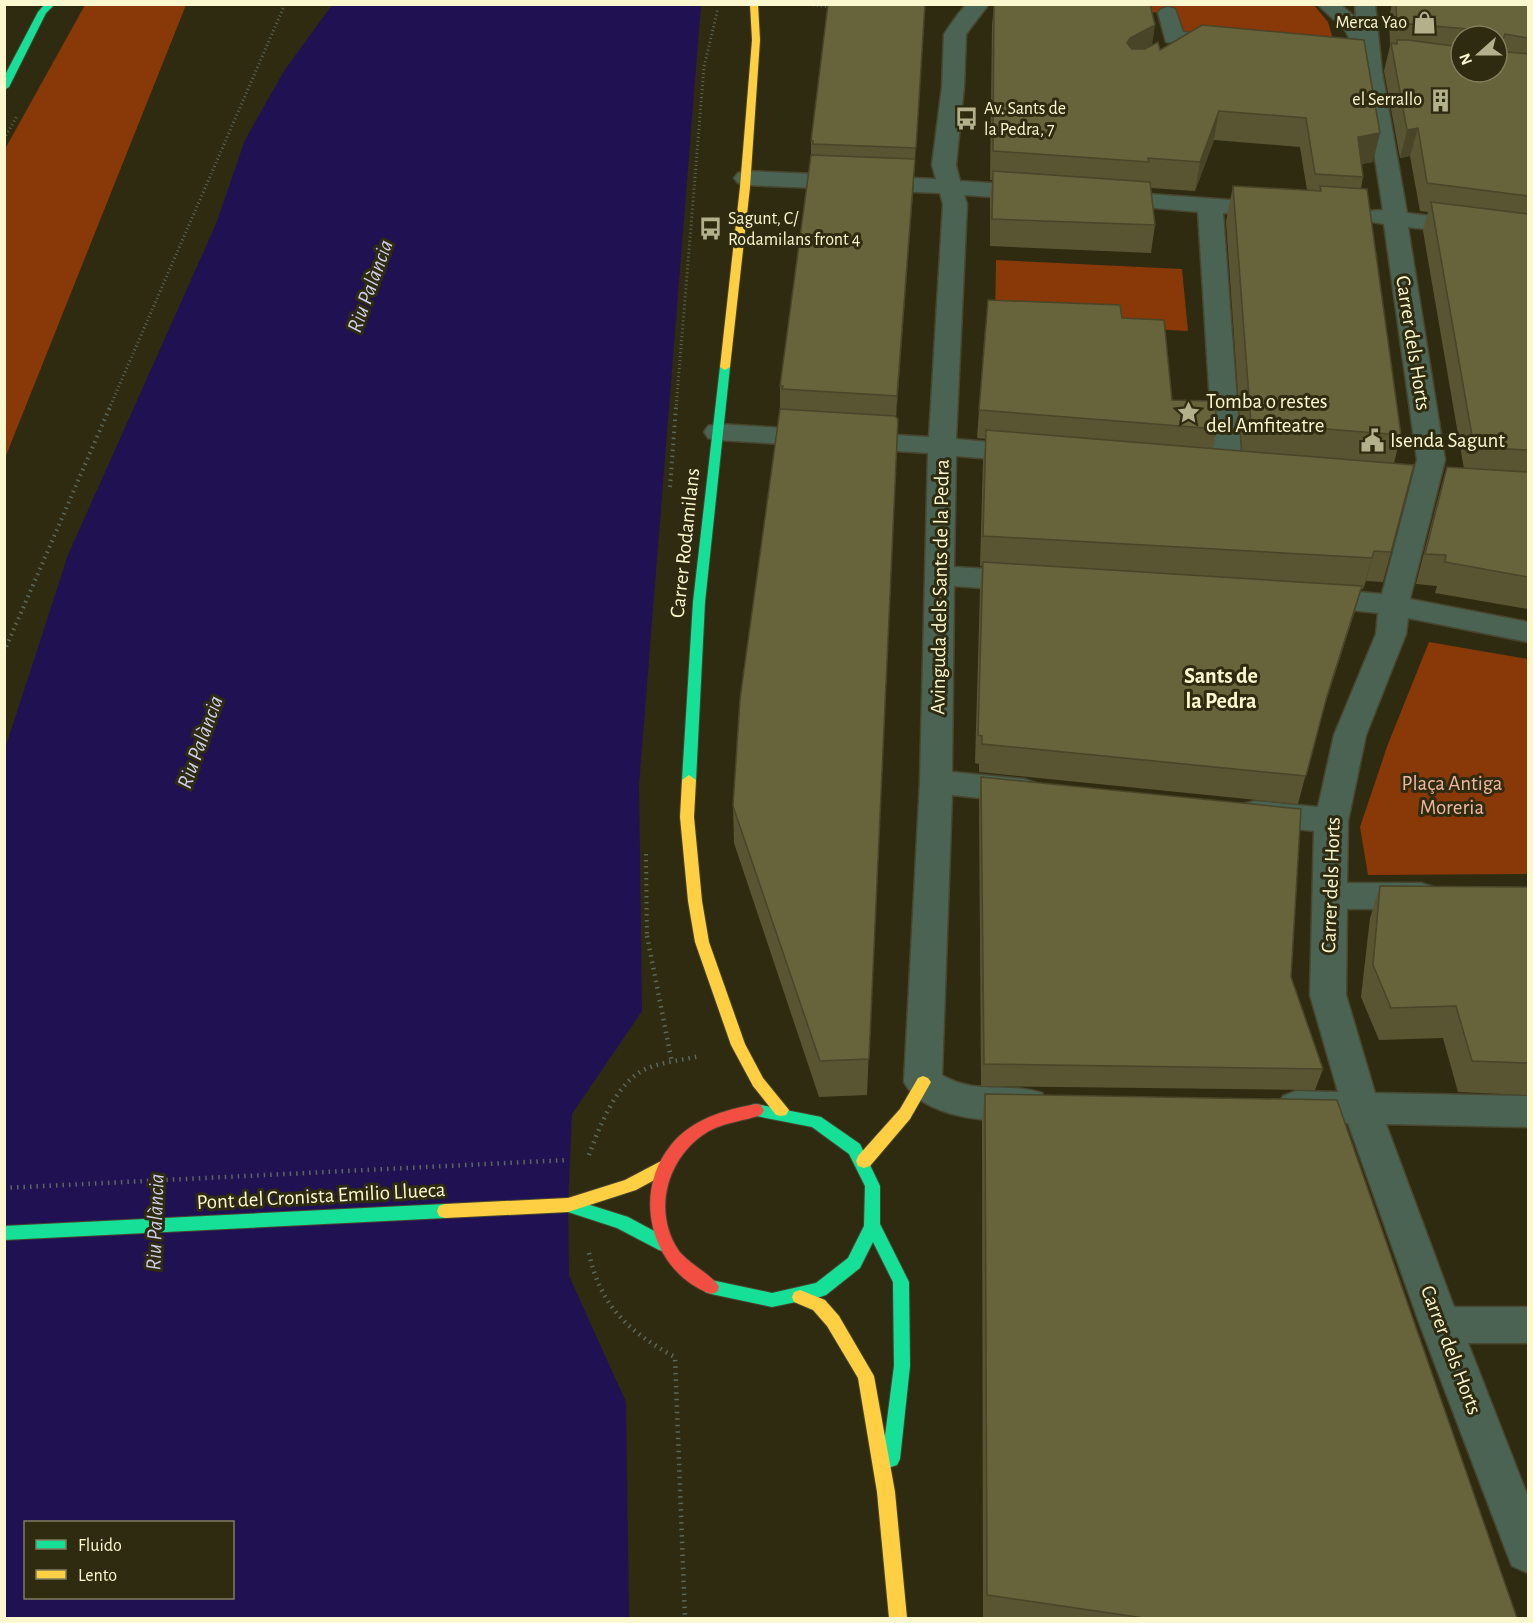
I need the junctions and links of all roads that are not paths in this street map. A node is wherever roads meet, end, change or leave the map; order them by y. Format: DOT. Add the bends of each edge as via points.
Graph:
graph roads {
  1 [pos="754,4"];
  2 [pos="979,4"];
  3 [pos="1328,4"];
  4 [pos="1365,4"];
  5 [pos="45,7"];
  6 [pos="1168,13"];
  7 [pos="1240,44"];
  8 [pos="1345,56"];
  9 [pos="1381,59"];
  10 [pos="4,87"];
  11 [pos="746,178"];
  12 [pos="951,186"];
  13 [pos="1057,194"];
  14 [pos="1092,197"];
  15 [pos="1210,206"];
  16 [pos="1301,211"];
  17 [pos="1358,215"];
  18 [pos="1396,218"];
  19 [pos="1528,235"];
  20 [pos="718,432"];
  21 [pos="942,446"];
  22 [pos="1060,456"];
  23 [pos="1256,471"];
  24 [pos="1413,485"];
  25 [pos="1453,487"];
  26 [pos="941,576"];
  27 [pos="1051,582"];
  28 [pos="1287,596"];
  29 [pos="1394,605"];
  30 [pos="1528,632"];
  31 [pos="936,782"];
  32 [pos="1049,793"];
  33 [pos="1226,810"];
  34 [pos="1331,820"];
  35 [pos="1330,896"];
  36 [pos="1449,896"];
  37 [pos="738,1045"];
  38 [pos="740,1076"];
  39 [pos="923,1082"];
  40 [pos="1067,1104"];
  41 [pos="1267,1107"];
  42 [pos="1361,1108"];
  43 [pos="781,1110"];
  44 [pos="1528,1111"];
  45 [pos="864,1161"];
  46 [pos="665,1166"];
  47 [pos="568,1204"];
  48 [pos="874,1228"];
  49 [pos="4,1233"];
  50 [pos="666,1245"];
  51 [pos="800,1297"];
  52 [pos="1440,1324"];
  53 [pos="1528,1325"];
  54 [pos="886,1492"];
  55 [pos="1528,1551"];
  56 [pos="898,1618"];
  1 -- 11 [label="street, Carrer Rodamilans" via="756,40"];
  2 -- 12 [label="street, Avinguda dels Sants de la Pedra" via="955,34 944,165"];
  3 -- 9 [label="street, Carrer dels Horts"];
  4 -- 9 [label="street, Carrer dels Horts"];
  5 -- 10 [label="street"];
  6 -- 7 [label="street" via="1174,37"];
  8 -- 9 [label="street"];
  9 -- 18 [label="street, Carrer dels Horts"];
  11 -- 12 [label="street"];
  11 -- 20 [label="street, Carrer Rodamilans"];
  12 -- 13 [label="street"];
  12 -- 21 [label="street, Avinguda dels Sants de la Pedra" via="955,204"];
  14 -- 15 [label="street"];
  15 -- 16 [label="street"];
  15 -- 23 [label="street" via="1217,467"];
  17 -- 18 [label="street"];
  18 -- 19 [label="street"];
  18 -- 24 [label="street, Carrer dels Horts" via="1431,460"];
  20 -- 21 [label="street"];
  20 -- 37 [label="street, Carrer Rodamilans" via="699,602 687,818 702,942"];
  21 -- 22 [label="street"];
  21 -- 26 [label="street, Avinguda dels Sants de la Pedra"];
  24 -- 25 [label="street"];
  24 -- 29 [label="street, Carrer dels Horts"];
  26 -- 27 [label="street"];
  26 -- 31 [label="street, Avinguda dels Sants de la Pedra"];
  28 -- 29 [label="street"];
  29 -- 30 [label="street"];
  29 -- 34 [label="street, Carrer dels Horts" via="1391,634 1350,735"];
  31 -- 32 [label="street"];
  31 -- 39 [label="street, Avinguda dels Sants de la Pedra"];
  33 -- 34 [label="street"];
  34 -- 35 [label="street, Carrer dels Horts"];
  35 -- 36 [label="street"];
  35 -- 42 [label="street, Carrer dels Horts" via="1328,995"];
  37 -- 38 [label="street, Carrer Rodamilans"];
  37 -- 43 [label="street, Carrer Rodamilans" via="758,1082"];
  39 -- 40 [label="street" via="962,1103"];
  39 -- 45 [label="street, Avinguda dels Sants de la Pedra" via="904,1116"];
  41 -- 42 [label="street"];
  42 -- 44 [label="street"];
  42 -- 52 [label="street, Carrer dels Horts"];
  43 -- 45 [label="street" via="814,1120 843,1137"];
  43 -- 46 [label="street" via="731,1109 681,1143"];
  45 -- 48 [label="street" via="874,1182"];
  46 -- 47 [label="street, Pont del Cronista Emilio Llueca" via="630,1185"];
  46 -- 50 [label="street" via="657,1192 657,1218"];
  47 -- 49 [label="street, Pont del Cronista Emilio Llueca"];
  47 -- 50 [label="street, Pont del Cronista Emilio Llueca" via="622,1222"];
  48 -- 51 [label="street" via="864,1251 848,1270 826,1286"];
  48 -- 54 [label="street" via="901,1282 902,1366"];
  50 -- 51 [label="street" via="679,1265 718,1292 762,1301"];
  51 -- 54 [label="street" via="819,1305 851,1348 866,1377"];
  52 -- 53 [label="street"];
  52 -- 55 [label="street, Carrer dels Horts"];
  54 -- 56 [label="street"];
}
